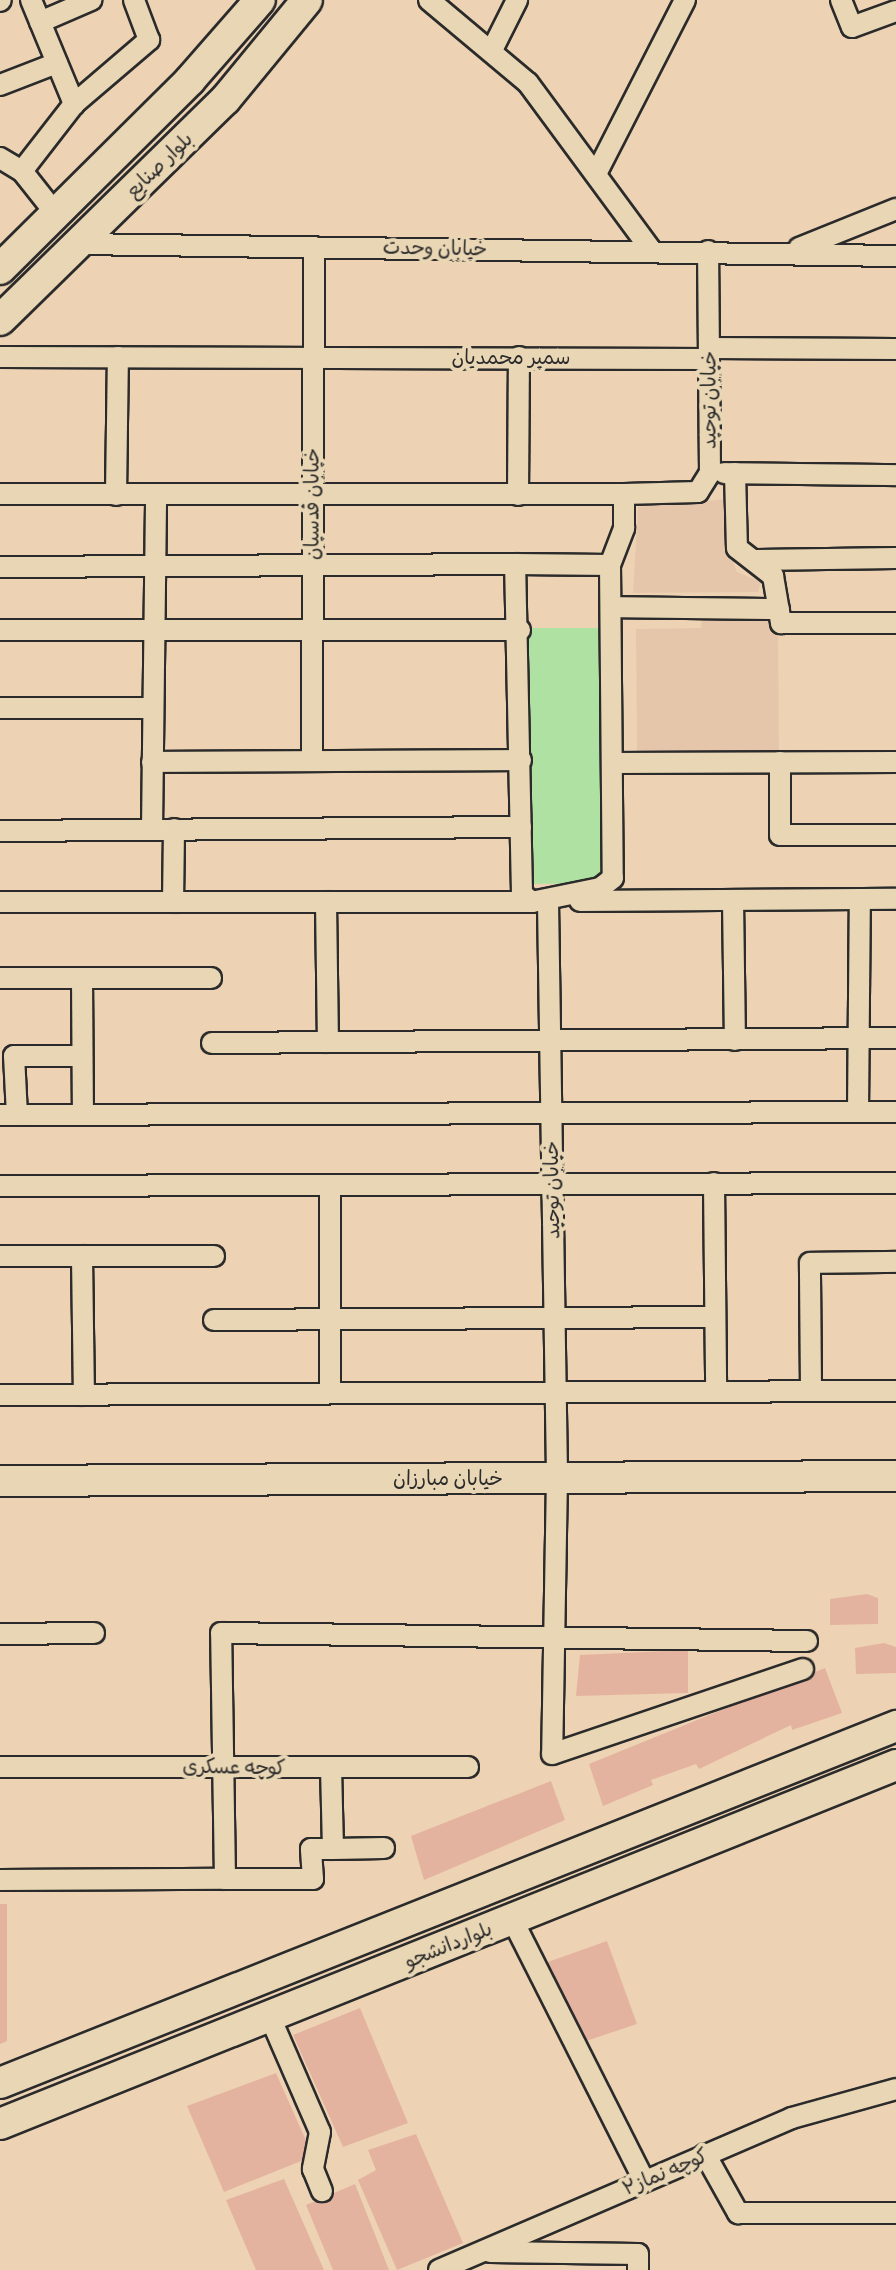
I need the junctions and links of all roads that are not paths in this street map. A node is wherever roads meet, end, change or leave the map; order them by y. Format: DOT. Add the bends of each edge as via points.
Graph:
graph roads {
  1 [pos="31,0"];
  2 [pos="91,0"];
  3 [pos="134,0"];
  4 [pos="260,0"];
  5 [pos="307,0"];
  6 [pos="429,0"];
  7 [pos="517,0"];
  8 [pos="685,0"];
  9 [pos="841,0"];
  10 [pos="896,11"];
  11 [pos="40,22"];
  12 [pos="492,50"];
  13 [pos="57,63"];
  14 [pos="0,85"];
  15 [pos="74,104"];
  16 [pos="0,158"];
  17 [pos="22,171"];
  18 [pos="597,172"];
  19 [pos="896,209"];
  20 [pos="51,218"];
  21 [pos="78,244"];
  22 [pos="314,247"];
  23 [pos="651,250"];
  24 [pos="708,251"];
  25 [pos="791,251"];
  26 [pos="896,256"];
  27 [pos="0,269"];
  28 [pos="0,320"];
  29 [pos="896,349"];
  30 [pos="709,353"];
  31 [pos="313,356"];
  32 [pos="0,357"];
  33 [pos="118,357"];
  34 [pos="519,357"];
  35 [pos="710,473"];
  36 [pos="735,473"];
  37 [pos="896,475"];
  38 [pos="0,494"];
  39 [pos="624,494"];
  40 [pos="116,495"];
  41 [pos="518,495"];
  42 [pos="156,496"];
  43 [pos="312,497"];
  44 [pos="896,558"];
  45 [pos="757,560"];
  46 [pos="515,564"];
  47 [pos="312,565"];
  48 [pos="610,565"];
  49 [pos="0,567"];
  50 [pos="154,567"];
  51 [pos="611,607"];
  52 [pos="780,616"];
  53 [pos="896,623"];
  54 [pos="0,630"];
  55 [pos="153,630"];
  56 [pos="312,630"];
  57 [pos="520,630"];
  58 [pos="0,708"];
  59 [pos="152,708"];
  60 [pos="521,760"];
  61 [pos="312,761"];
  62 [pos="152,762"];
  63 [pos="780,762"];
  64 [pos="896,762"];
  65 [pos="612,763"];
  66 [pos="521,827"];
  67 [pos="174,829"];
  68 [pos="152,830"];
  69 [pos="0,831"];
  70 [pos="896,835"];
  71 [pos="896,899"];
  72 [pos="733,900"];
  73 [pos="860,900"];
  74 [pos="0,902"];
  75 [pos="173,902"];
  76 [pos="326,902"];
  77 [pos="540,902"];
  78 [pos="0,978"];
  79 [pos="82,978"];
  80 [pos="211,978"];
  81 [pos="896,1038"];
  82 [pos="859,1039"];
  83 [pos="735,1040"];
  84 [pos="550,1041"];
  85 [pos="328,1042"];
  86 [pos="212,1043"];
  87 [pos="82,1056"];
  88 [pos="551,1111"];
  89 [pos="858,1112"];
  90 [pos="896,1112"];
  91 [pos="83,1114"];
  92 [pos="8,1115"];
  93 [pos="552,1183"];
  94 [pos="714,1183"];
  95 [pos="896,1183"];
  96 [pos="330,1185"];
  97 [pos="0,1186"];
  98 [pos="0,1256"];
  99 [pos="82,1256"];
  100 [pos="214,1256"];
  101 [pos="896,1262"];
  102 [pos="330,1317"];
  103 [pos="715,1317"];
  104 [pos="554,1319"];
  105 [pos="214,1320"];
  106 [pos="811,1389"];
  107 [pos="716,1390"];
  108 [pos="555,1391"];
  109 [pos="896,1391"];
  110 [pos="330,1393"];
  111 [pos="0,1395"];
  112 [pos="84,1395"];
  113 [pos="896,1476"];
  114 [pos="557,1477"];
  115 [pos="0,1481"];
  116 [pos="94,1633"];
  117 [pos="0,1634"];
  118 [pos="554,1641"];
  119 [pos="807,1641"];
  120 [pos="803,1669"];
  121 [pos="896,1726"];
  122 [pos="896,1765"];
  123 [pos="224,1766"];
  124 [pos="0,1767"];
  125 [pos="468,1767"];
  126 [pos="331,1768"];
  127 [pos="384,1848"];
  128 [pos="333,1849"];
  129 [pos="225,1879"];
  130 [pos="0,1880"];
  131 [pos="512,1919"];
  132 [pos="270,2017"];
  133 [pos="0,2083"];
  134 [pos="896,2089"];
  135 [pos="0,2124"];
  136 [pos="705,2154"];
  137 [pos="644,2180"];
  138 [pos="322,2191"];
  139 [pos="896,2213"];
  140 [pos="481,2252"];
  141 [pos="439,2270"];
  142 [pos="638,2270"];
  1 -- 11 [label="street"];
  2 -- 11 [label="street"];
  3 -- 15 [label="street" via="149,40"];
  4 -- 20 [label="main road, بلوار صنایع" via="190,80"];
  5 -- 21 [label="main road, بلوار صنایع" via="225,100"];
  6 -- 12 [label="street"];
  7 -- 12 [label="street"];
  8 -- 18 [label="street"];
  9 -- 10 [label="street" via="852,27"];
  11 -- 13 [label="street"];
  12 -- 18 [label="street" via="528,83"];
  13 -- 14 [label="street"];
  13 -- 15 [label="street"];
  15 -- 17 [label="street"];
  16 -- 17 [label="street"];
  17 -- 20 [label="street"];
  18 -- 23 [label="street"];
  19 -- 25 [label="street, خیابان وحدت"];
  20 -- 21 [label="main road"];
  20 -- 27 [label="main road, بلوار صنایع"];
  21 -- 22 [label="street, خیابان وحدت"];
  21 -- 28 [label="main road, بلوار صنایع"];
  22 -- 23 [label="street, خیابان وحدت"];
  22 -- 31 [label="street, خیابان قدسیان"];
  23 -- 24 [label="street, خیابان وحدت"];
  24 -- 25 [label="street, خیابان وحدت"];
  24 -- 30 [label="street, خیابان توحید"];
  25 -- 26 [label="street, خیابان وحدت"];
  29 -- 30 [label="street, سمیر محمدیان"];
  30 -- 34 [label="street, سمیر محمدیان"];
  30 -- 35 [label="street, خیابان توحید"];
  31 -- 33 [label="street, سمیر محمدیان"];
  31 -- 34 [label="street, سمیر محمدیان"];
  31 -- 43 [label="street, خیابان قدسیان"];
  32 -- 33 [label="street, سمیر محمدیان"];
  33 -- 40 [label="street"];
  34 -- 41 [label="street"];
  35 -- 36 [label="street"];
  35 -- 39 [label="street, خیابان توحید" via="698,492"];
  36 -- 37 [label="street"];
  36 -- 45 [label="street, خیابان توحید" via="737,548"];
  38 -- 40 [label="street"];
  39 -- 41 [label="street"];
  39 -- 48 [label="street" via="624,528"];
  40 -- 42 [label="street"];
  41 -- 43 [label="street"];
  42 -- 43 [label="street"];
  42 -- 50 [label="street"];
  43 -- 47 [label="street, خیابان قدسیان"];
  44 -- 45 [label="street"];
  45 -- 52 [label="street, خیابان توحید" via="773,576"];
  46 -- 47 [label="street"];
  46 -- 48 [label="street"];
  46 -- 57 [label="street, خیابان توحید"];
  47 -- 50 [label="street"];
  47 -- 56 [label="street, خیابان قدسیان"];
  48 -- 51 [label="street"];
  49 -- 50 [label="street"];
  50 -- 55 [label="street"];
  51 -- 52 [label="street"];
  51 -- 65 [label="street"];
  52 -- 53 [label="street"];
  54 -- 55 [label="street"];
  55 -- 56 [label="street"];
  55 -- 59 [label="street"];
  56 -- 57 [label="street"];
  56 -- 61 [label="street, خیابان قدسیان"];
  57 -- 60 [label="street, خیابان توحید"];
  58 -- 59 [label="street"];
  59 -- 62 [label="street"];
  60 -- 61 [label="street"];
  60 -- 66 [label="street, خیابان توحید"];
  61 -- 62 [label="street"];
  62 -- 68 [label="street"];
  63 -- 64 [label="street"];
  63 -- 65 [label="street"];
  63 -- 70 [label="street" via="780,835"];
  65 -- 77 [label="street" via="613,878 600,888"];
  66 -- 67 [label="street"];
  66 -- 77 [label="street, خیابان توحید" via="522,894"];
  67 -- 68 [label="street"];
  67 -- 75 [label="street"];
  68 -- 69 [label="street"];
  71 -- 73 [label="street"];
  72 -- 73 [label="street"];
  72 -- 77 [label="street"];
  72 -- 83 [label="street"];
  73 -- 82 [label="street"];
  74 -- 75 [label="street"];
  75 -- 76 [label="street"];
  76 -- 77 [label="street"];
  76 -- 85 [label="street"];
  77 -- 84 [label="street, خیابان توحید"];
  78 -- 79 [label="street"];
  79 -- 80 [label="street"];
  79 -- 87 [label="street"];
  81 -- 82 [label="street"];
  82 -- 83 [label="street"];
  82 -- 89 [label="street"];
  83 -- 84 [label="street"];
  84 -- 85 [label="street"];
  84 -- 88 [label="street, خیابان توحید"];
  85 -- 86 [label="street"];
  87 -- 91 [label="street"];
  87 -- 92 [label="street" via="14,1056"];
  88 -- 89 [label="street"];
  88 -- 91 [label="street"];
  88 -- 93 [label="street, خیابان توحید"];
  89 -- 90 [label="street"];
  91 -- 92 [label="street"];
  93 -- 94 [label="street"];
  93 -- 96 [label="street"];
  93 -- 104 [label="street, خیابان توحید"];
  94 -- 95 [label="street"];
  94 -- 103 [label="street"];
  96 -- 97 [label="street"];
  96 -- 102 [label="street"];
  98 -- 99 [label="street"];
  99 -- 100 [label="street"];
  99 -- 112 [label="street"];
  101 -- 106 [label="street" via="810,1263"];
  102 -- 104 [label="street"];
  102 -- 105 [label="street"];
  102 -- 110 [label="street"];
  103 -- 104 [label="street"];
  103 -- 107 [label="street"];
  104 -- 108 [label="street, خیابان توحید"];
  106 -- 107 [label="street"];
  106 -- 109 [label="street"];
  107 -- 108 [label="street"];
  108 -- 110 [label="street"];
  108 -- 114 [label="street, خیابان توحید"];
  110 -- 112 [label="street"];
  111 -- 112 [label="street"];
  113 -- 114 [label="main road, خیابان مبارزان"];
  114 -- 115 [label="main road, خیابان مبارزان"];
  114 -- 118 [label="street"];
  116 -- 117 [label="street"];
  118 -- 119 [label="street"];
  118 -- 120 [label="street" via="552,1754"];
  118 -- 123 [label="street" via="221,1633"];
  121 -- 133 [label="main road, بلواردانشجو"];
  122 -- 131 [label="main road, بلواردانشجو"];
  123 -- 124 [label="street, کوچه عسکری"];
  123 -- 126 [label="street, کوچه عسکری"];
  123 -- 129 [label="street"];
  125 -- 126 [label="street, کوچه عسکری"];
  126 -- 128 [label="street"];
  127 -- 128 [label="street"];
  128 -- 129 [label="street" via="311,1849 313,1879"];
  129 -- 130 [label="street"];
  131 -- 132 [label="main road, بلواردانشجو"];
  131 -- 137 [label="street"];
  132 -- 135 [label="main road, بلواردانشجو"];
  132 -- 138 [label="street" via="320,2132 313,2169"];
  134 -- 136 [label="street, کوچه نماز۲" via="792,2118"];
  136 -- 137 [label="street, کوچه نماز۲"];
  136 -- 139 [label="street" via="738,2213"];
  137 -- 140 [label="street, کوچه نماز۲"];
  140 -- 141 [label="street, کوچه نماز۲"];
  140 -- 142 [label="street" via="638,2254"];
}
